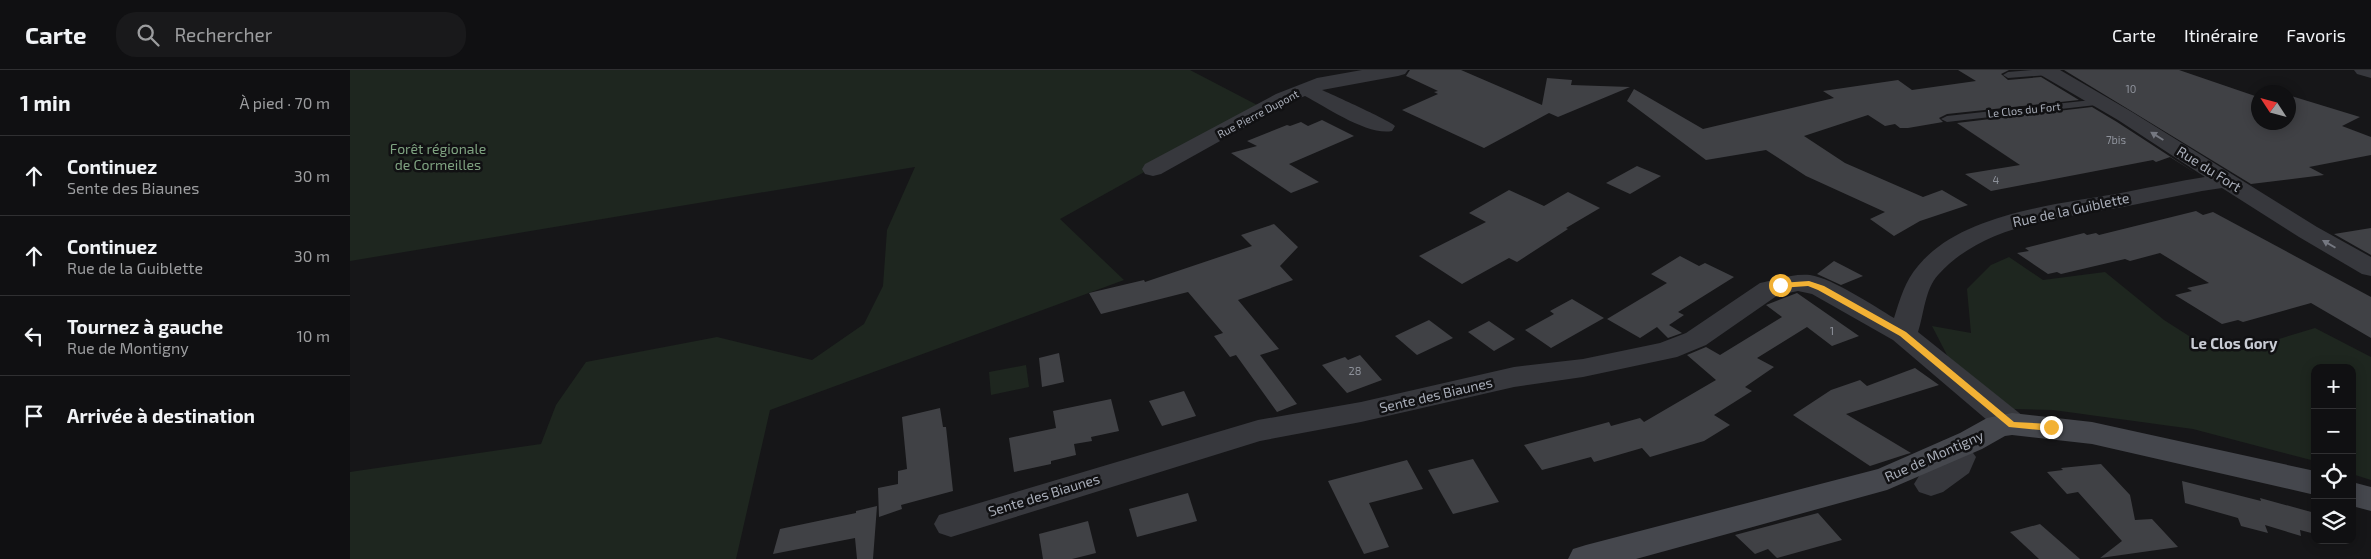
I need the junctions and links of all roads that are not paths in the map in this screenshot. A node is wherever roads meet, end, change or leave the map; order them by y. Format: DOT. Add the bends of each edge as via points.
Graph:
graph roads {
  1 [pos="1398,70"];
  2 [pos="2364,70"];
  3 [pos="2047,71"];
  4 [pos="2371,72"];
  5 [pos="2008,75"];
  6 [pos="1306,89"];
  7 [pos="2101,102"];
  8 [pos="1947,119"];
  9 [pos="1384,126"];
  10 [pos="1153,169"];
  11 [pos="2227,180"];
  12 [pos="2371,268"];
  13 [pos="1903,334"];
  14 [pos="2012,424"];
  15 [pos="1953,449"];
  16 [pos="2311,482"];
  17 [pos="1931,484"];
  18 [pos="2356,495"];
  19 [pos="2371,499"];
  20 [pos="951,524"];
  21 [pos="1586,559"];
  1 -- 6 [label="street, Rue Pierre Dupont" via="1324,82"];
  2 -- 4 [label="street"];
  3 -- 5 [label="lane"];
  3 -- 7 [label="street, Rue du Fort"];
  6 -- 9 [label="street"];
  6 -- 10 [label="street, Rue Pierre Dupont" via="1282,98"];
  7 -- 8 [label="lane, Le Clos du Fort"];
  11 -- 7 [label="street, Rue du Fort, one-way"];
  12 -- 11 [label="street, Rue du Fort, one-way"];
  11 -- 13 [label="street, Rue de la Guiblette" via="2021,219 1984,232 1963,243 1927,271 1914,296"];
  13 -- 14 [label="street"];
  13 -- 20 [label="street, Sente des Biaunes" via="1809,283 1780,285 1769,289 1696,339 1667,352 1514,377 1361,412 1258,431"];
  14 -- 15 [label="street, Rue de Montigny" via="1998,426"];
  14 -- 16 [label="street, Rue de Montigny" via="2092,434"];
  15 -- 17 [label="street" via="1960,457 1958,465"];
  15 -- 21 [label="street, Rue de Montigny" via="1887,478"];
  18 -- 19 [label="street"];
}
